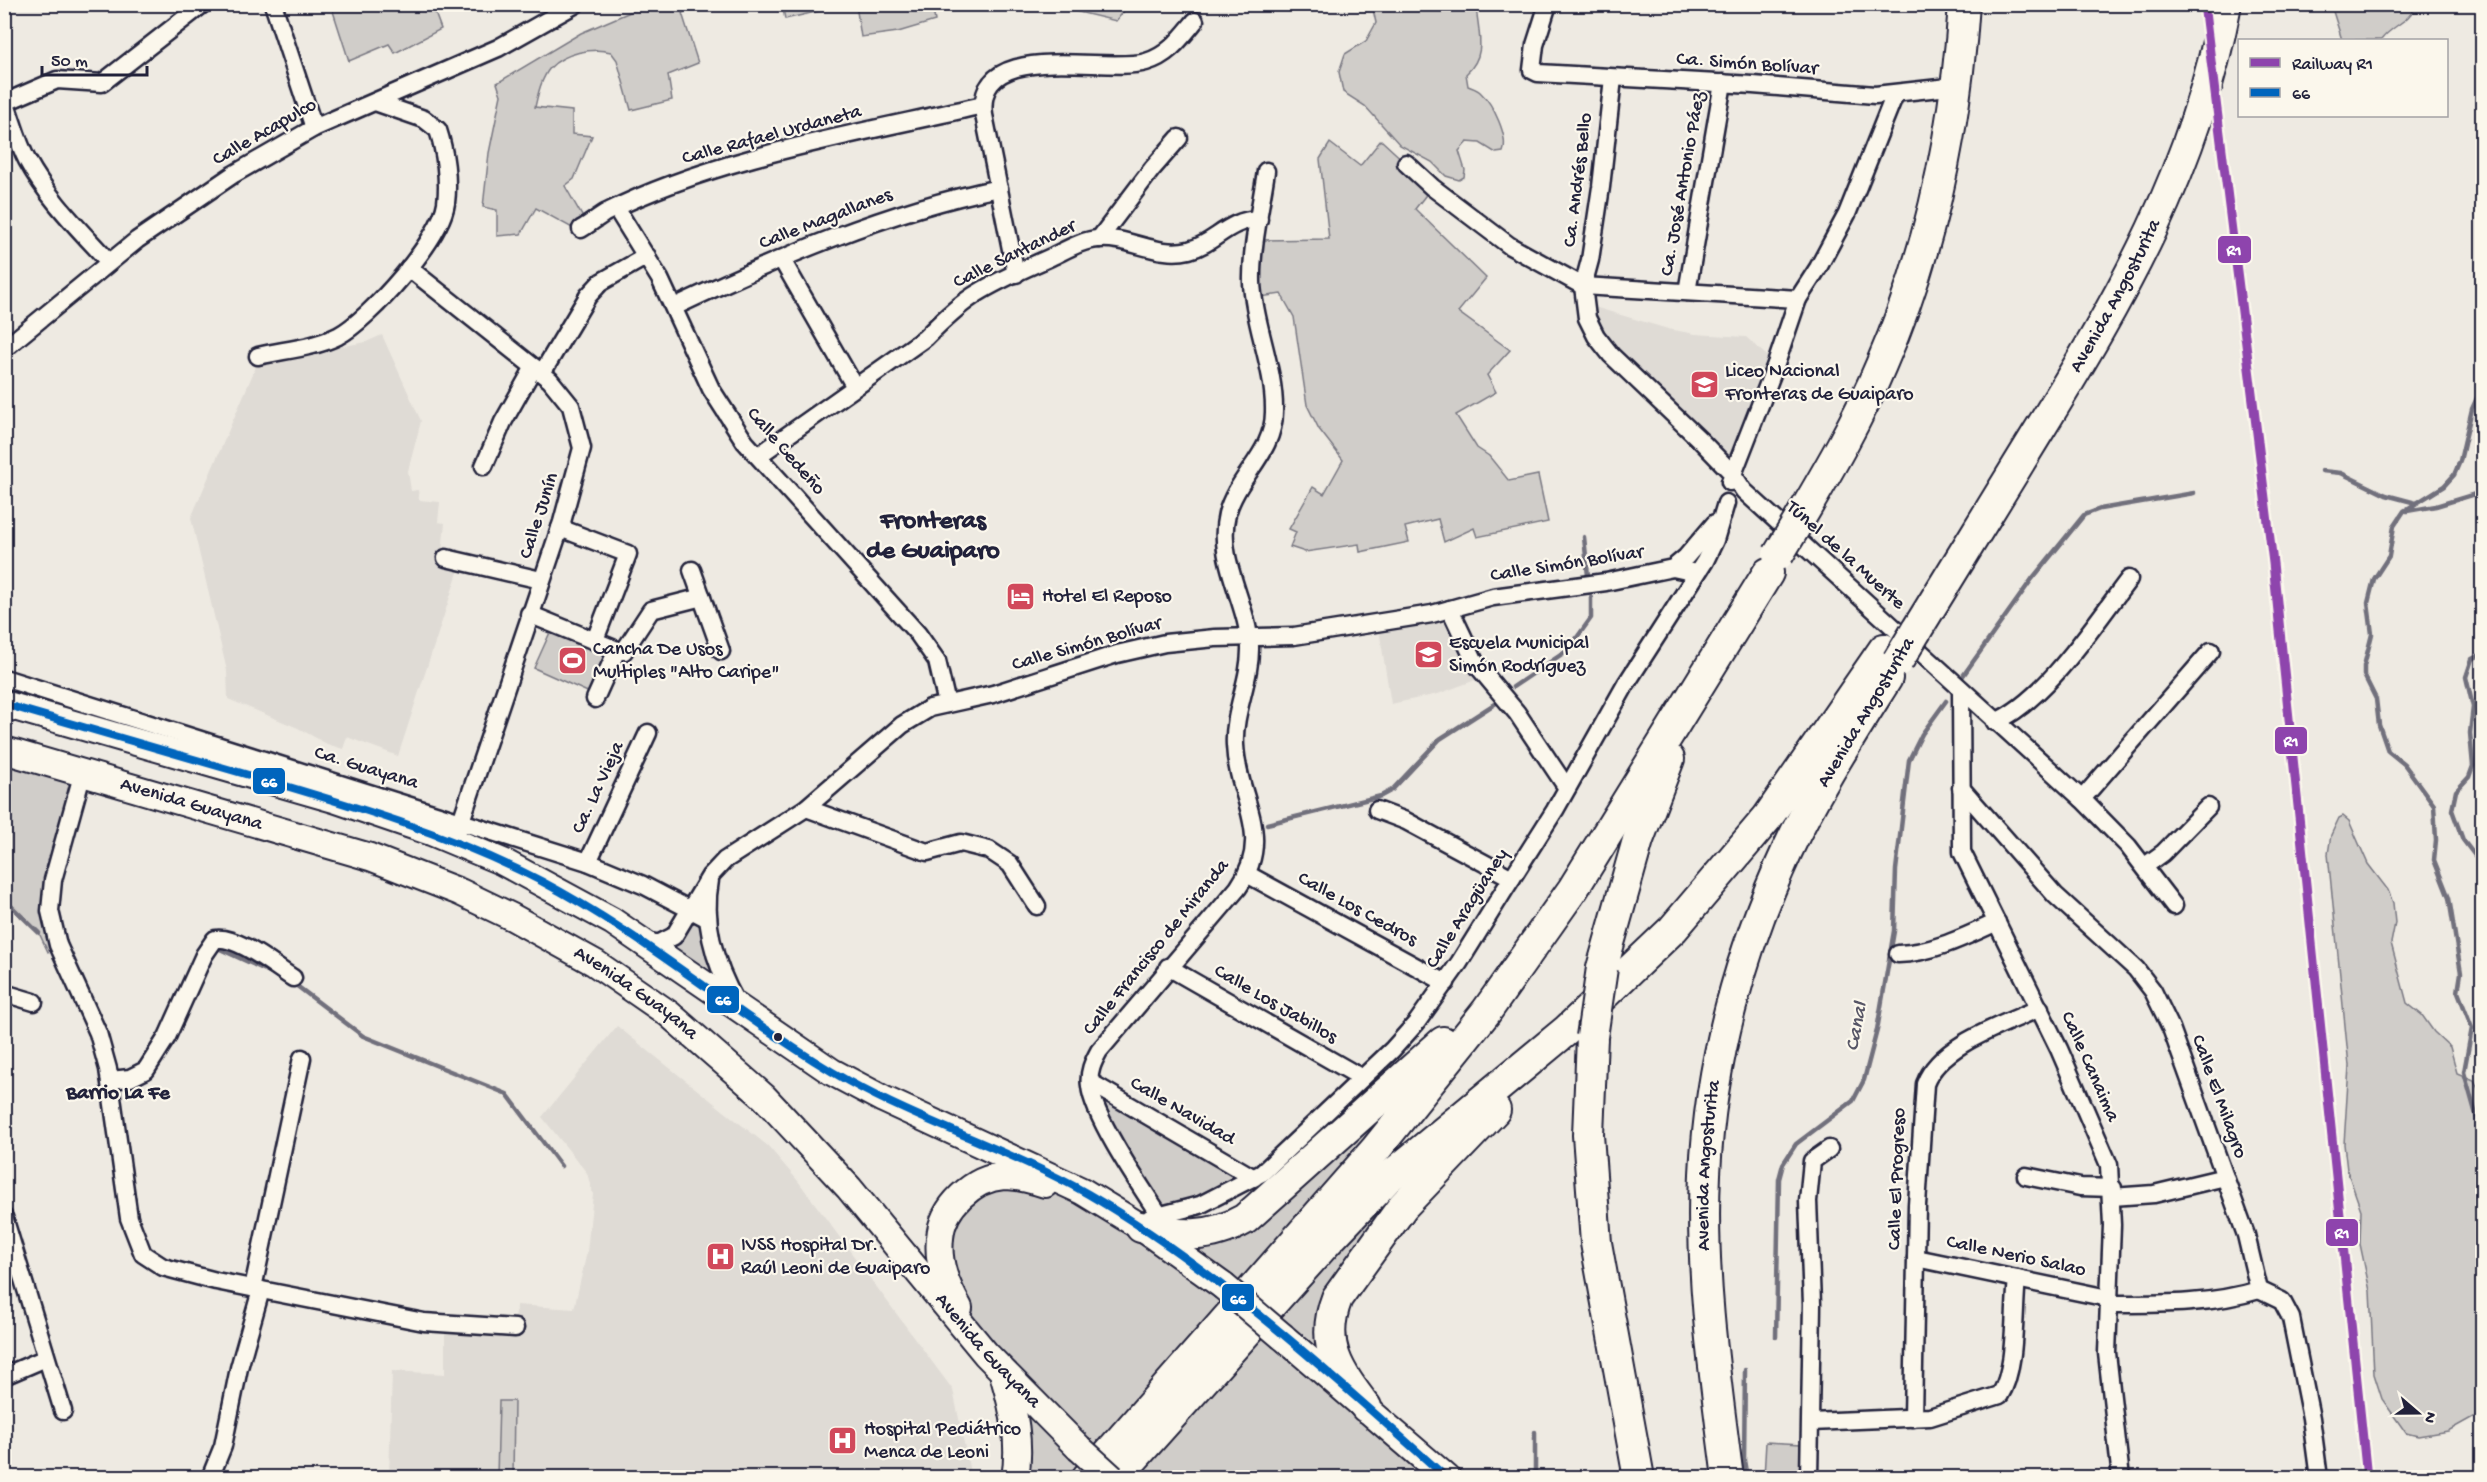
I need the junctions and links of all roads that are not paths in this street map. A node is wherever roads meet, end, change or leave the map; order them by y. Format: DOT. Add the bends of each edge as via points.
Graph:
graph roads {
  1 [pos="203,4"];
  2 [pos="273,4"];
  3 [pos="576,4"];
  4 [pos="1548,4"];
  5 [pos="1964,4"];
  6 [pos="2225,13"];
  7 [pos="1195,21"];
  8 [pos="1612,78"];
  9 [pos="1723,83"];
  10 [pos="1958,86"];
  11 [pos="1895,94"];
  12 [pos="5,100"];
  13 [pos="375,102"];
  14 [pos="982,105"];
  15 [pos="314,128"];
  16 [pos="1179,138"];
  17 [pos="1406,164"];
  18 [pos="1266,171"];
  19 [pos="999,188"];
  20 [pos="616,208"];
  21 [pos="1259,219"];
  22 [pos="581,229"];
  23 [pos="1099,239"];
  24 [pos="647,256"];
  25 [pos="782,260"];
  26 [pos="109,262"];
  27 [pos="409,268"];
  28 [pos="1016,274"];
  29 [pos="1582,286"];
  30 [pos="1687,292"];
  31 [pos="1798,299"];
  32 [pos="674,307"];
  33 [pos="4,349"];
  34 [pos="258,356"];
  35 [pos="538,370"];
  36 [pos="855,387"];
  37 [pos="758,456"];
  38 [pos="484,466"];
  39 [pos="1732,473"];
  40 [pos="1727,497"];
  41 [pos="560,528"];
  42 [pos="446,558"];
  43 [pos="1773,564"];
  44 [pos="1673,568"];
  45 [pos="692,570"];
  46 [pos="1696,573"];
  47 [pos="2129,579"];
  48 [pos="541,580"];
  49 [pos="702,597"];
  50 [pos="1450,609"];
  51 [pos="529,614"];
  52 [pos="1249,638"];
  53 [pos="595,640"];
  54 [pos="616,650"];
  55 [pos="721,651"];
  56 [pos="2211,651"];
  57 [pos="1891,655"];
  58 [pos="4,678"];
  59 [pos="1961,696"];
  60 [pos="595,699"];
  61 [pos="948,704"];
  62 [pos="4,705"];
  63 [pos="1989,717"];
  64 [pos="648,733"];
  65 [pos="4,750"];
  66 [pos="83,772"];
  67 [pos="1567,788"];
  68 [pos="1960,788"];
  69 [pos="2082,799"];
  70 [pos="2208,807"];
  71 [pos="806,808"];
  72 [pos="1377,810"];
  73 [pos="458,831"];
  74 [pos="588,862"];
  75 [pos="2145,866"];
  76 [pos="1247,873"];
  77 [pos="710,876"];
  78 [pos="1512,878"];
  79 [pos="1037,906"];
  80 [pos="2174,906"];
  81 [pos="691,910"];
  82 [pos="708,919"];
  83 [pos="1997,922"];
  84 [pos="646,943"];
  85 [pos="1898,954"];
  86 [pos="1168,967"];
  87 [pos="1516,971"];
  88 [pos="293,978"];
  89 [pos="1607,979"];
  90 [pos="1446,982"];
  91 [pos="4,993"];
  92 [pos="34,1002"];
  93 [pos="2040,1008"];
  94 [pos="740,1009"];
  95 [pos="302,1058"];
  96 [pos="1362,1078"];
  97 [pos="110,1080"];
  98 [pos="1090,1082"];
  99 [pos="1829,1149"];
  100 [pos="2026,1176"];
  101 [pos="2225,1177"];
  102 [pos="1254,1178"];
  103 [pos="2113,1193"];
  104 [pos="4,1217"];
  105 [pos="1143,1220"];
  106 [pos="1916,1258"];
  107 [pos="2017,1280"];
  108 [pos="257,1289"];
  109 [pos="2259,1290"];
  110 [pos="2108,1301"];
  111 [pos="515,1328"];
  112 [pos="46,1358"];
  113 [pos="994,1363"];
  114 [pos="4,1376"];
  115 [pos="1366,1407"];
  116 [pos="63,1411"];
  117 [pos="1913,1418"];
  118 [pos="1811,1422"];
  119 [pos="1444,1476"];
  120 [pos="210,1478"];
  121 [pos="1015,1478"];
  122 [pos="1087,1478"];
  123 [pos="1112,1478"];
  124 [pos="1116,1478"];
  125 [pos="1639,1478"];
  126 [pos="1728,1478"];
  127 [pos="1809,1478"];
  128 [pos="2121,1478"];
  129 [pos="2319,1478"];
  1 -- 12 [label="street" via="102,83 57,80"];
  2 -- 15 [label="street"];
  3 -- 13 [label="street, Calle Acapulco" via="517,39"];
  4 -- 8 [label="street, Ca. Simón Bolívar" via="1532,60 1533,72"];
  5 -- 10 [label="highway"];
  6 -- 57 [label="highway, Avenida Angosturita" via="2204,100 2144,250 2032,442"];
  7 -- 14 [label="street" via="1168,52 1146,62 1038,62 1014,69 992,83"];
  8 -- 9 [label="street, Ca. Simón Bolívar"];
  8 -- 29 [label="street, Ca. Andrés Bello" via="1601,187"];
  9 -- 11 [label="street, Ca. Simón Bolívar"];
  9 -- 30 [label="street, Ca. José Antonio Páez"];
  10 -- 11 [label="street, Ca. Simón Bolívar"];
  10 -- 43 [label="highway, bridge" via="1943,169 1904,309 1867,396"];
  11 -- 31 [label="street" via="1847,214"];
  12 -- 26 [label="street" via="18,141 36,176"];
  13 -- 15 [label="street, Calle Acapulco"];
  13 -- 27 [label="street" via="433,124 442,141 446,203 422,253"];
  14 -- 19 [label="street"];
  14 -- 20 [label="street, Calle Rafael Urdaneta" via="748,161"];
  15 -- 26 [label="street, Calle Acapulco" via="197,197"];
  16 -- 23 [label="street"];
  17 -- 29 [label="street" via="1510,246"];
  18 -- 21 [label="street, Calle Francisco de Miranda"];
  19 -- 25 [label="street, Calle Magallanes" via="904,212"];
  19 -- 28 [label="street"];
  20 -- 22 [label="street, Calle Rafael Urdaneta"];
  20 -- 24 [label="street, Calle Cedeño"];
  21 -- 23 [label="street, Calle Santander" via="1234,223 1203,244 1181,251"];
  21 -- 52 [label="street, Calle Francisco de Miranda" via="1252,284 1274,414 1268,442 1233,498 1224,542"];
  23 -- 28 [label="street, Calle Santander" via="1078,244"];
  24 -- 32 [label="street, Calle Cedeño"];
  24 -- 35 [label="street" via="601,282"];
  25 -- 32 [label="street, Calle Magallanes"];
  25 -- 36 [label="street"];
  26 -- 33 [label="street, Calle Acapulco"];
  27 -- 34 [label="street" via="338,336"];
  27 -- 35 [label="street, Calle Junín"];
  28 -- 36 [label="street, Calle Santander" via="966,301 925,338"];
  29 -- 30 [label="street"];
  29 -- 39 [label="street, Túnel de la Muerte" via="1587,318 1601,344"];
  30 -- 31 [label="street"];
  31 -- 39 [label="street"];
  32 -- 37 [label="street, Calle Cedeño" via="720,404"];
  35 -- 38 [label="street" via="503,422"];
  35 -- 41 [label="street, Calle Junín" via="564,394 581,437 580,459"];
  36 -- 37 [label="street, Calle Santander"];
  37 -- 61 [label="street, Calle Cedeño" via="918,634 937,661"];
  39 -- 40 [label="street"];
  39 -- 59 [label="street, Túnel de la Muerte" via="1744,491"];
  40 -- 44 [label="street" via="1714,525"];
  40 -- 46 [label="street, Calle Aragüaney" via="1710,552"];
  40 -- 59 [label="street, Túnel de la Muerte"];
  41 -- 48 [label="street, Calle Junín"];
  41 -- 53 [label="street" via="628,554"];
  42 -- 48 [label="street"];
  43 -- 87 [label="highway" via="1573,889"];
  43 -- 89 [label="highway" via="1695,705 1659,781 1627,873"];
  44 -- 46 [label="street"];
  44 -- 50 [label="street, Calle Simón Bolívar" via="1606,582 1493,597"];
  45 -- 49 [label="street"];
  46 -- 67 [label="street, Calle Aragüaney" via="1631,675"];
  47 -- 63 [label="street" via="2037,693 2018,710"];
  48 -- 51 [label="street, Calle Junín"];
  49 -- 54 [label="street" via="651,610 627,649"];
  49 -- 55 [label="street"];
  50 -- 52 [label="street, Calle Simón Bolívar" via="1294,636"];
  50 -- 67 [label="street" via="1476,664 1517,713"];
  51 -- 53 [label="street"];
  51 -- 73 [label="street, Calle Junín"];
  52 -- 61 [label="street, Calle Simón Bolívar" via="1198,639 1142,648"];
  52 -- 76 [label="street, Calle Francisco de Miranda" via="1249,661 1234,743 1256,845"];
  53 -- 54 [label="street"];
  54 -- 60 [label="street"];
  56 -- 69 [label="street"];
  57 -- 89 [label="highway" via="1749,841 1673,929"];
  57 -- 126 [label="highway, Avenida Angosturita" via="1783,860 1745,959 1716,1074 1704,1222"];
  58 -- 73 [label="street, Ca. Guayana" via="262,759"];
  59 -- 63 [label="street"];
  59 -- 68 [label="street, Calle Canaima"];
  61 -- 71 [label="street, Calle Simón Bolívar" via="914,716"];
  62 -- 73 [label="main road" via="334,800"];
  63 -- 69 [label="street"];
  64 -- 74 [label="street, Ca. La Vieja"];
  65 -- 66 [label="main road, Avenida Guayana"];
  66 -- 97 [label="street" via="53,880 50,911 58,945 98,1033"];
  66 -- 113 [label="main road, Avenida Guayana" via="424,876 512,917 595,963 669,1014 764,1097 849,1188"];
  67 -- 78 [label="street, Calle Aragüaney"];
  68 -- 83 [label="street, Calle Canaima" via="1962,852"];
  68 -- 101 [label="street, Calle El Milagro" via="2055,895 2136,969 2153,991 2171,1028"];
  69 -- 75 [label="street"];
  70 -- 75 [label="street"];
  71 -- 77 [label="street, Calle Simón Bolívar" via="742,848"];
  71 -- 79 [label="street" via="927,852 961,843 989,850 1010,864"];
  72 -- 78 [label="street" via="1406,821"];
  73 -- 74 [label="street, Ca. Guayana"];
  73 -- 84 [label="main road"];
  74 -- 81 [label="street, Ca. Guayana"];
  75 -- 80 [label="street"];
  76 -- 86 [label="street, Calle Francisco de Miranda"];
  76 -- 90 [label="street, Calle Los Cedros"];
  77 -- 81 [label="street, Calle Simón Bolívar"];
  77 -- 82 [label="street"];
  78 -- 90 [label="street, Calle Aragüaney"];
  81 -- 82 [label="street, Ca. Guayana"];
  81 -- 84 [label="street, Calle Simón Bolívar" via="674,936 660,943"];
  82 -- 94 [label="street" via="713,947 728,989"];
  83 -- 85 [label="street" via="1944,945"];
  83 -- 93 [label="street, Calle Canaima"];
  84 -- 94 [label="main road"];
  86 -- 96 [label="street, Calle Los Jabillos"];
  86 -- 98 [label="street, Calle Francisco de Miranda" via="1099,1051 1092,1063"];
  87 -- 105 [label="highway" via="1424,1060 1245,1219 1198,1236 1162,1233"];
  87 -- 122 [label="highway" via="1376,1149"];
  88 -- 97 [label="street" via="234,941 215,939 150,1065 139,1076"];
  89 -- 115 [label="highway" via="1540,1067 1424,1181 1337,1298 1332,1310 1332,1354 1340,1373"];
  89 -- 124 [label="highway" via="1388,1178"];
  89 -- 125 [label="highway, bridge" via="1592,1037 1588,1135 1596,1243"];
  90 -- 96 [label="street, Calle Aragüaney" via="1411,1029"];
  91 -- 92 [label="street"];
  93 -- 103 [label="street, Calle Canaima" via="2104,1150"];
  93 -- 106 [label="street, Calle El Progreso" via="1951,1052 1930,1072 1922,1101"];
  94 -- 105 [label="main road" via="799,1052 857,1086"];
  95 -- 108 [label="street"];
  96 -- 102 [label="street, Calle Aragüaney"];
  97 -- 108 [label="street" via="129,1218 142,1254 169,1269"];
  98 -- 102 [label="street, Calle Navidad"];
  98 -- 105 [label="street" via="1093,1100"];
  99 -- 118 [label="street" via="1812,1161 1808,1201"];
  100 -- 103 [label="street"];
  101 -- 103 [label="street" via="2154,1194"];
  101 -- 109 [label="street, Calle El Milagro" via="2246,1235"];
  102 -- 105 [label="street, Calle Aragüaney" via="1200,1205"];
  103 -- 110 [label="street, Calle Canaima"];
  104 -- 112 [label="street"];
  105 -- 113 [label="main road" via="1064,1190 1005,1176 981,1183 956,1201 940,1238 944,1276"];
  105 -- 115 [label="main road, bridge"];
  106 -- 107 [label="street, Calle Nerio Salao"];
  106 -- 117 [label="street, Calle El Progreso"];
  107 -- 110 [label="street, Calle Nerio Salao"];
  107 -- 117 [label="street" via="2008,1373 2000,1395 1969,1407"];
  108 -- 111 [label="street" via="424,1322"];
  108 -- 120 [label="street" via="223,1446"];
  109 -- 110 [label="street, Calle Nerio Salao" via="2198,1302"];
  109 -- 129 [label="street" via="2282,1302 2291,1318"];
  110 -- 128 [label="street, Calle Canaima" via="2107,1353"];
  112 -- 114 [label="street"];
  112 -- 116 [label="street"];
  113 -- 121 [label="main road" via="1016,1430"];
  113 -- 123 [label="main road, Avenida Guayana, bridge"];
  115 -- 119 [label="main road"];
  117 -- 118 [label="street"];
  118 -- 127 [label="street"];
}
